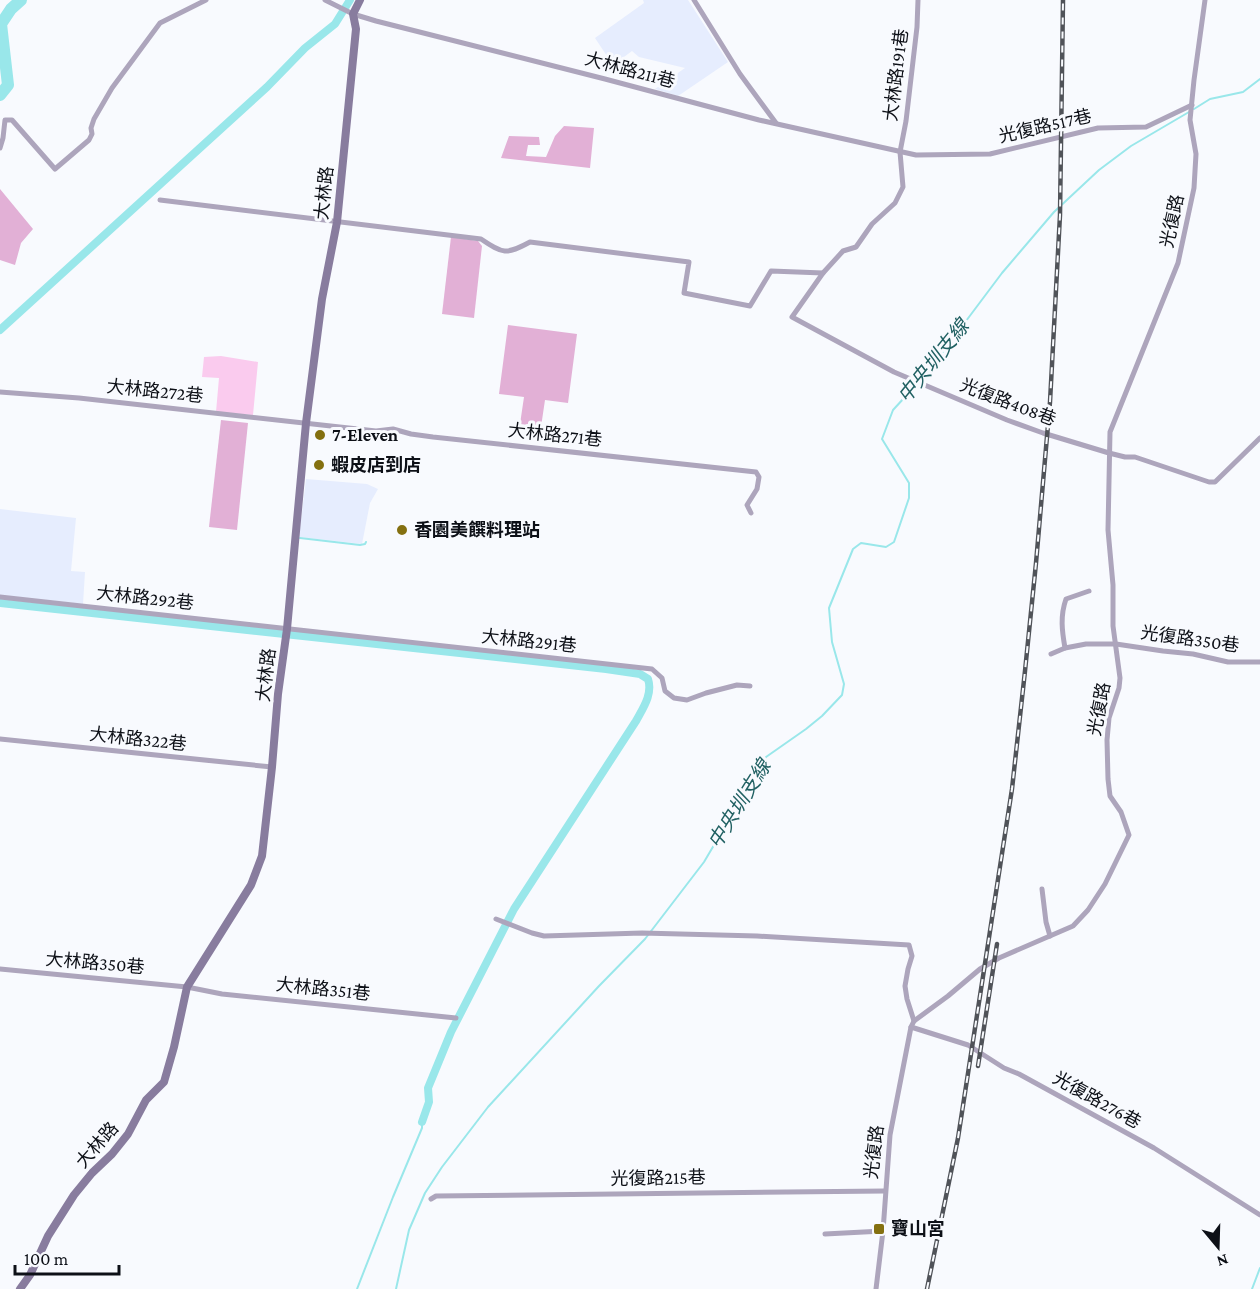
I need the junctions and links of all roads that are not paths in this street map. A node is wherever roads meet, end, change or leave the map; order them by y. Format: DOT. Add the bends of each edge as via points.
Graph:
graph roads {
  1 [pos="206,0"];
  2 [pos="325,0"];
  3 [pos="360,0"];
  4 [pos="694,0"];
  5 [pos="918,0"];
  6 [pos="1205,0"];
  7 [pos="353,14"];
  8 [pos="1192,105"];
  9 [pos="777,124"];
  10 [pos="0,148"];
  11 [pos="900,152"];
  12 [pos="160,200"];
  13 [pos="337,222"];
  14 [pos="823,273"];
  15 [pos="0,392"];
  16 [pos="306,423"];
  17 [pos="1260,438"];
  18 [pos="1109,453"];
  19 [pos="751,513"];
  20 [pos="1089,591"];
  21 [pos="0,597"];
  22 [pos="287,629"];
  23 [pos="1116,644"];
  24 [pos="1065,648"];
  25 [pos="1051,654"];
  26 [pos="1260,662"];
  27 [pos="750,686"];
  28 [pos="0,739"];
  29 [pos="272,767"];
  30 [pos="1042,889"];
  31 [pos="496,919"];
  32 [pos="1050,936"];
  33 [pos="0,969"];
  34 [pos="187,987"];
  35 [pos="456,1018"];
  36 [pos="912,1024"];
  37 [pos="885,1191"];
  38 [pos="431,1199"];
  39 [pos="1260,1215"];
  40 [pos="883,1231"];
  41 [pos="825,1234"];
  42 [pos="20,1289"];
  43 [pos="876,1289"];
  1 -- 10 [label="street" via="160,23 112,88 94,119 88,140 55,169 12,120 5,120"];
  2 -- 7 [label="street, 大林路211巷"];
  3 -- 7 [label="street, 大林路"];
  4 -- 9 [label="street"];
  5 -- 11 [label="street, 大林路191巷"];
  6 -- 8 [label="street, 光復路"];
  7 -- 9 [label="street, 大林路211巷"];
  7 -- 13 [label="street, 大林路" via="356,29"];
  8 -- 11 [label="street, 光復路517巷" via="1146,126 1098,128 990,154"];
  8 -- 18 [label="street, 光復路" via="1194,188 1178,263 1110,432"];
  9 -- 11 [label="street, 大林路211巷"];
  11 -- 14 [label="street, 大林路191巷" via="903,187 895,203 872,224 856,247 843,250"];
  12 -- 13 [label="street"];
  13 -- 14 [label="street" via="481,239 505,252 530,242 689,262 684,293 750,306 771,271"];
  13 -- 16 [label="street, 大林路" via="322,299"];
  14 -- 18 [label="street, 光復路408巷" via="792,317 894,372 1007,420"];
  15 -- 16 [label="street, 大林路272巷"];
  16 -- 19 [label="street, 大林路271巷" via="376,431 393,429 433,438 756,472 757,489 747,505"];
  16 -- 22 [label="street, 大林路"];
  17 -- 18 [label="street, 光復路408巷" via="1215,482 1135,457"];
  18 -- 23 [label="street, 光復路" via="1108,530"];
  20 -- 24 [label="street" via="1066,599 1062,611"];
  21 -- 22 [label="street, 大林路292巷"];
  22 -- 27 [label="street, 大林路291巷" via="652,669 662,678 665,691 674,698 687,700 737,685"];
  22 -- 29 [label="street, 大林路"];
  23 -- 24 [label="street, 光復路350巷"];
  23 -- 26 [label="street, 光復路350巷" via="1228,662"];
  23 -- 32 [label="street, 光復路" via="1120,678 1109,718 1108,779 1110,796 1129,835 1088,910 1072,926"];
  24 -- 25 [label="street, 光復路350巷"];
  28 -- 29 [label="street, 大林路322巷"];
  29 -- 34 [label="street, 大林路" via="262,856 253,881"];
  30 -- 32 [label="street"];
  31 -- 36 [label="street" via="544,936 645,933 909,945 912,956 905,986"];
  32 -- 36 [label="street, 光復路" via="980,969"];
  33 -- 34 [label="street, 大林路350巷"];
  34 -- 35 [label="street, 大林路351巷"];
  34 -- 42 [label="street, 大林路" via="164,1082 146,1100 128,1134 74,1195"];
  36 -- 37 [label="street, 光復路" via="890,1135"];
  36 -- 39 [label="street, 光復路276巷" via="968,1045 1154,1148"];
  37 -- 38 [label="street, 光復路215巷"];
  37 -- 40 [label="street, 光復路"];
  40 -- 41 [label="street"];
  40 -- 43 [label="street, 光復路"];
}
